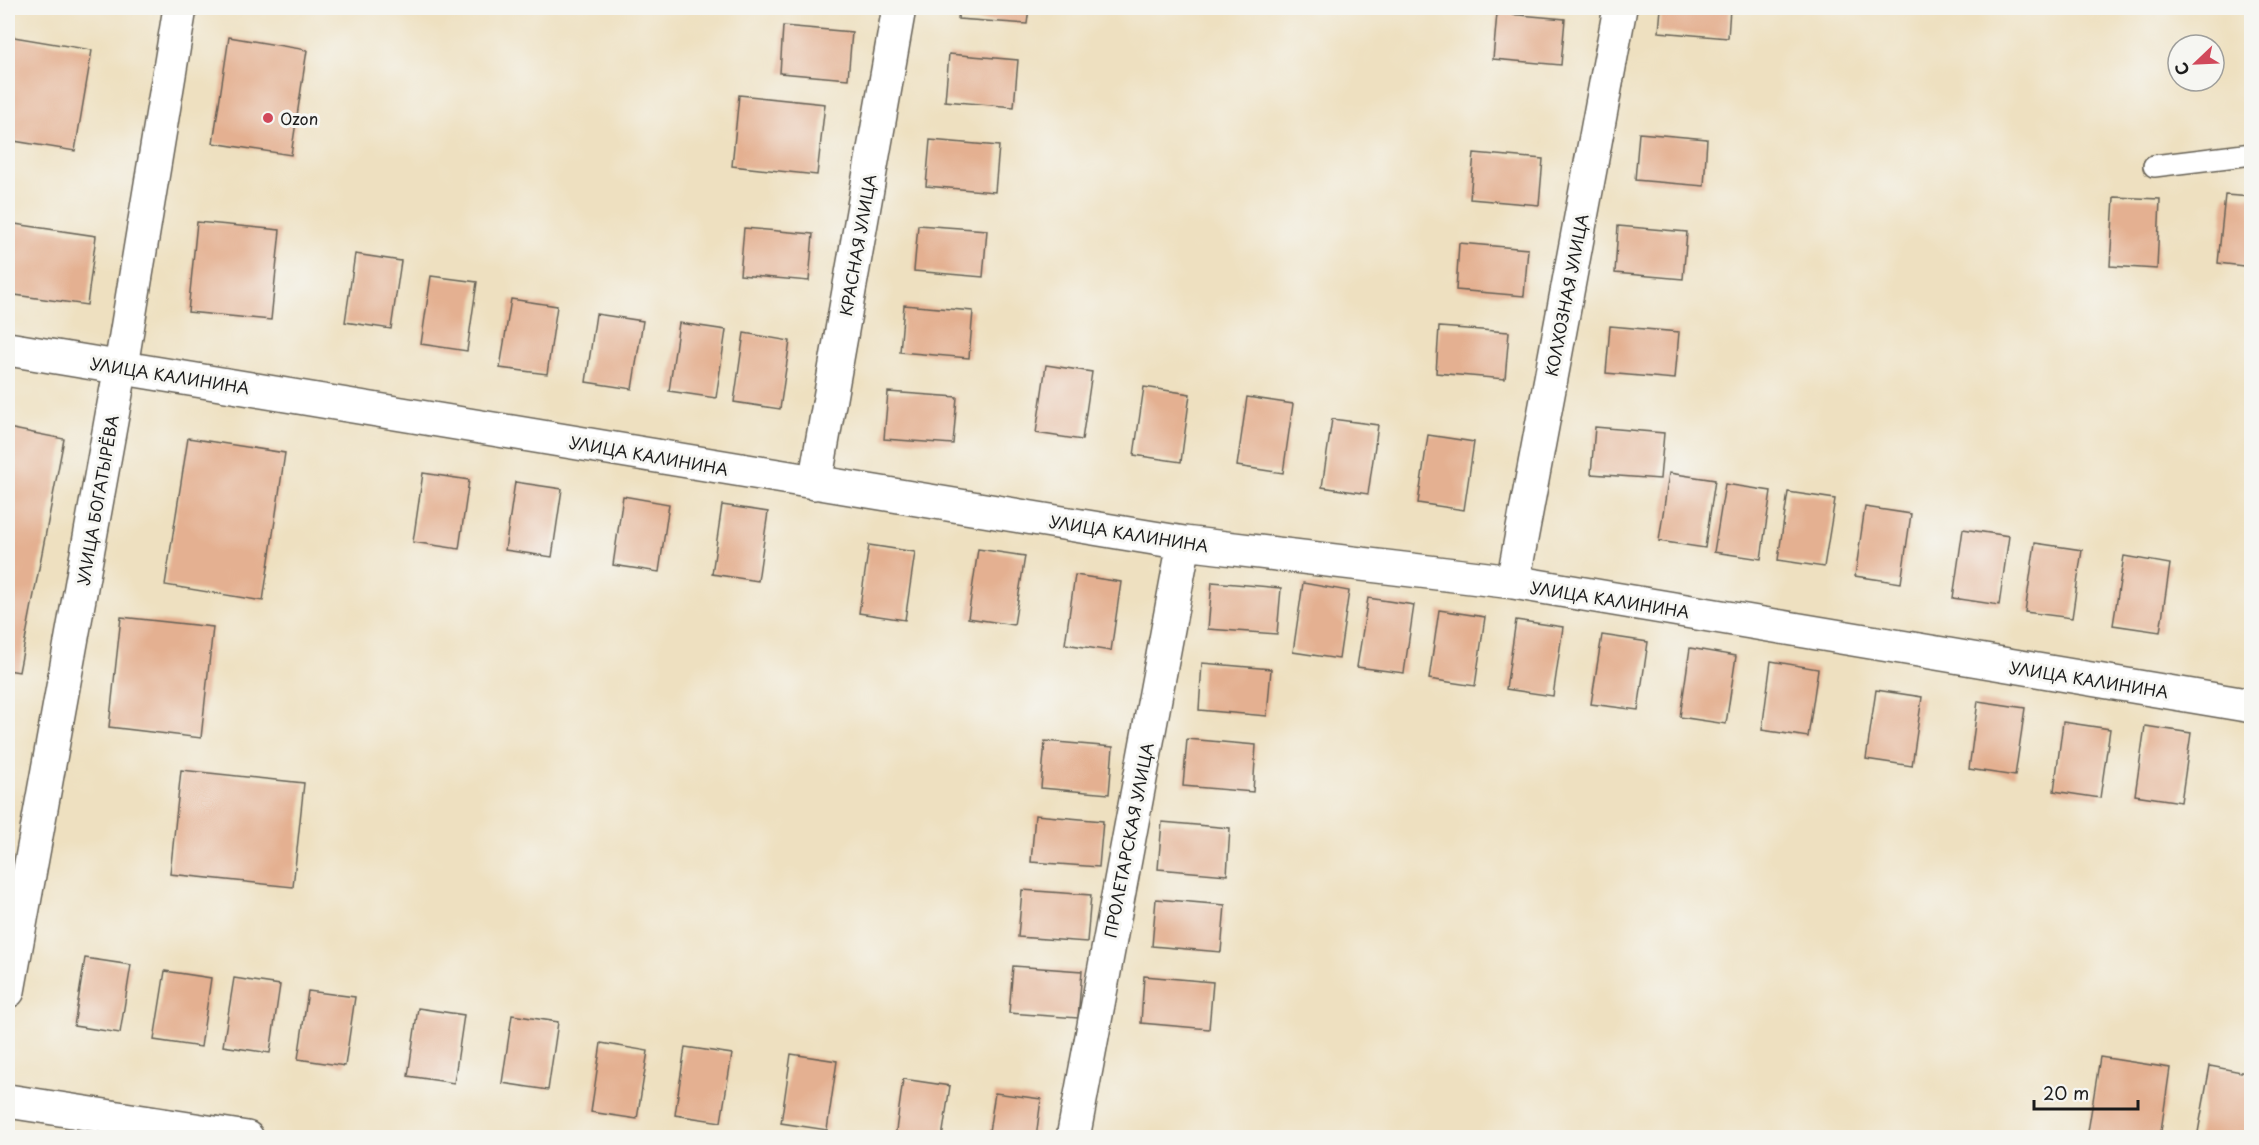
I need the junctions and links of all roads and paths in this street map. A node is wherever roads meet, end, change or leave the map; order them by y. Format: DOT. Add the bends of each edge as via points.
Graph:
graph roads {
  1 [pos="180,8"];
  2 [pos="898,8"];
  3 [pos="1620,8"];
  4 [pos="2252,154"];
  5 [pos="2154,166"];
  6 [pos="8,349"];
  7 [pos="121,366"];
  8 [pos="815,483"];
  9 [pos="1184,543"];
  10 [pos="1512,582"];
  11 [pos="2252,706"];
  12 [pos="8,991"];
  13 [pos="8,1101"];
  14 [pos="247,1137"];
  15 [pos="1073,1137"];
  1 -- 7 [label="street, УЛИЦА БОГАТЫРЁВА"];
  2 -- 8 [label="street, КРАСНАЯ УЛИЦА"];
  3 -- 10 [label="street, КОЛХОЗНАЯ УЛИЦА"];
  4 -- 5 [label="lane"];
  6 -- 7 [label="street, УЛИЦА КАЛИНИНА"];
  7 -- 8 [label="street, УЛИЦА КАЛИНИНА"];
  7 -- 12 [label="street, УЛИЦА БОГАТЫРЁВА"];
  8 -- 9 [label="street, УЛИЦА КАЛИНИНА"];
  9 -- 10 [label="street, УЛИЦА КАЛИНИНА"];
  9 -- 15 [label="street, ПРОЛЕТАРСКАЯ УЛИЦА"];
  10 -- 11 [label="street, УЛИЦА КАЛИНИНА"];
  13 -- 14 [label="street"];
}
